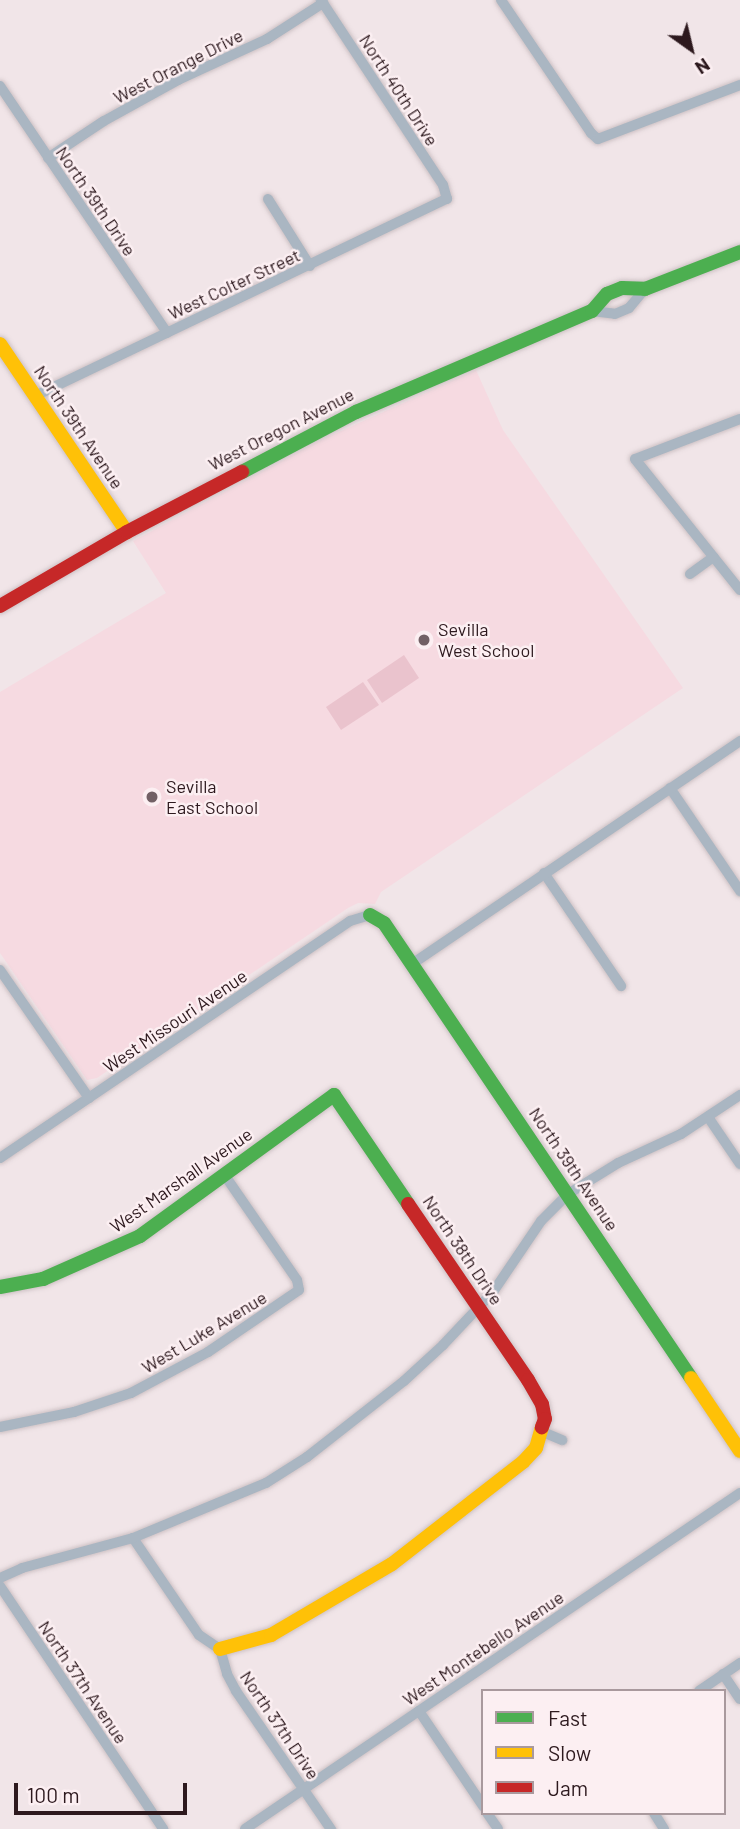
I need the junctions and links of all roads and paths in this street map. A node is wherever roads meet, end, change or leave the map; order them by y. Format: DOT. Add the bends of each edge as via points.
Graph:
graph roads {
  1 [pos="501,0"];
  2 [pos="322,1"];
  3 [pos="740,85"];
  4 [pos="0,86"];
  5 [pos="48,158"];
  6 [pos="268,199"];
  7 [pos="447,199"];
  8 [pos="740,252"];
  9 [pos="310,266"];
  10 [pos="645,289"];
  11 [pos="592,311"];
  12 [pos="167,333"];
  13 [pos="0,344"];
  14 [pos="35,396"];
  15 [pos="740,419"];
  16 [pos="127,532"];
  17 [pos="713,556"];
  18 [pos="690,574"];
  19 [pos="740,590"];
  20 [pos="0,606"];
  21 [pos="740,741"];
  22 [pos="670,788"];
  23 [pos="544,873"];
  24 [pos="740,891"];
  25 [pos="370,915"];
  26 [pos="412,964"];
  27 [pos="1,974"];
  28 [pos="621,986"];
  29 [pos="334,1095"];
  30 [pos="740,1095"];
  31 [pos="89,1098"];
  32 [pos="708,1117"];
  33 [pos="0,1157"];
  34 [pos="740,1164"];
  35 [pos="224,1174"];
  36 [pos="568,1194"];
  37 [pos="0,1287"];
  38 [pos="479,1307"];
  39 [pos="0,1427"];
  40 [pos="543,1432"];
  41 [pos="562,1440"];
  42 [pos="740,1451"];
  43 [pos="740,1493"];
  44 [pos="133,1538"];
  45 [pos="0,1578"];
  46 [pos="0,1587"];
  47 [pos="220,1649"];
  48 [pos="740,1663"];
  49 [pos="723,1674"];
  50 [pos="702,1689"];
  51 [pos="740,1699"];
  52 [pos="419,1711"];
  53 [pos="304,1789"];
  54 [pos="481,1803"];
  55 [pos="163,1829"];
  56 [pos="245,1829"];
  57 [pos="331,1829"];
  1 -- 3 [label="street" via="598,139"];
  2 -- 5 [label="street, West Orange Drive" via="267,39 178,80"];
  2 -- 7 [label="street, North 40th Drive" via="443,185"];
  4 -- 5 [label="street, North 39th Drive"];
  5 -- 12 [label="street, North 39th Drive"];
  6 -- 9 [label="street"];
  7 -- 9 [label="street, West Colter Street"];
  8 -- 10 [label="street, West Oregon Avenue"];
  9 -- 12 [label="street, West Colter Street"];
  10 -- 11 [label="street, West Oregon Avenue" via="622,288 607,294"];
  10 -- 11 [label="street, West Oregon Avenue" via="629,308 615,314"];
  11 -- 16 [label="street, West Oregon Avenue" via="356,412"];
  12 -- 14 [label="street, West Colter Street"];
  13 -- 14 [label="street, North 39th Avenue"];
  14 -- 16 [label="street, North 39th Avenue"];
  15 -- 17 [label="street" via="635,459"];
  16 -- 20 [label="street, West Oregon Avenue"];
  17 -- 18 [label="street"];
  17 -- 19 [label="street"];
  21 -- 22 [label="street"];
  22 -- 23 [label="street"];
  22 -- 24 [label="street"];
  23 -- 26 [label="street"];
  23 -- 28 [label="street"];
  25 -- 26 [label="street, North 39th Avenue" via="384,923"];
  25 -- 31 [label="street, West Missouri Avenue" via="351,921"];
  26 -- 36 [label="street, North 39th Avenue"];
  27 -- 31 [label="street"];
  29 -- 35 [label="street, West Marshall Avenue"];
  29 -- 38 [label="street, North 38th Drive"];
  30 -- 32 [label="street"];
  31 -- 33 [label="street, West Missouri Avenue"];
  32 -- 34 [label="street"];
  32 -- 36 [label="street"];
  35 -- 37 [label="street, West Marshall Avenue" via="122,1245 43,1279"];
  35 -- 39 [label="street, West Luke Avenue" via="297,1280 299,1290 208,1352 131,1393 74,1412"];
  36 -- 38 [label="street" via="541,1221"];
  36 -- 42 [label="street, North 39th Avenue"];
  38 -- 40 [label="street, North 38th Drive" via="542,1404"];
  38 -- 44 [label="street" via="404,1381 307,1457 266,1483"];
  40 -- 41 [label="street"];
  40 -- 47 [label="street" via="523,1462 392,1564 271,1635"];
  43 -- 52 [label="street, West Montebello Avenue"];
  44 -- 45 [label="street"];
  44 -- 47 [label="street" via="199,1635"];
  46 -- 55 [label="street, North 37th Avenue"];
  47 -- 53 [label="street, North 37th Drive" via="236,1691"];
  48 -- 49 [label="street"];
  49 -- 50 [label="street"];
  49 -- 51 [label="street"];
  52 -- 53 [label="street, West Montebello Avenue"];
  52 -- 54 [label="street"];
  53 -- 56 [label="street, West Montebello Avenue"];
  53 -- 57 [label="street, North 37th Drive"];
}
